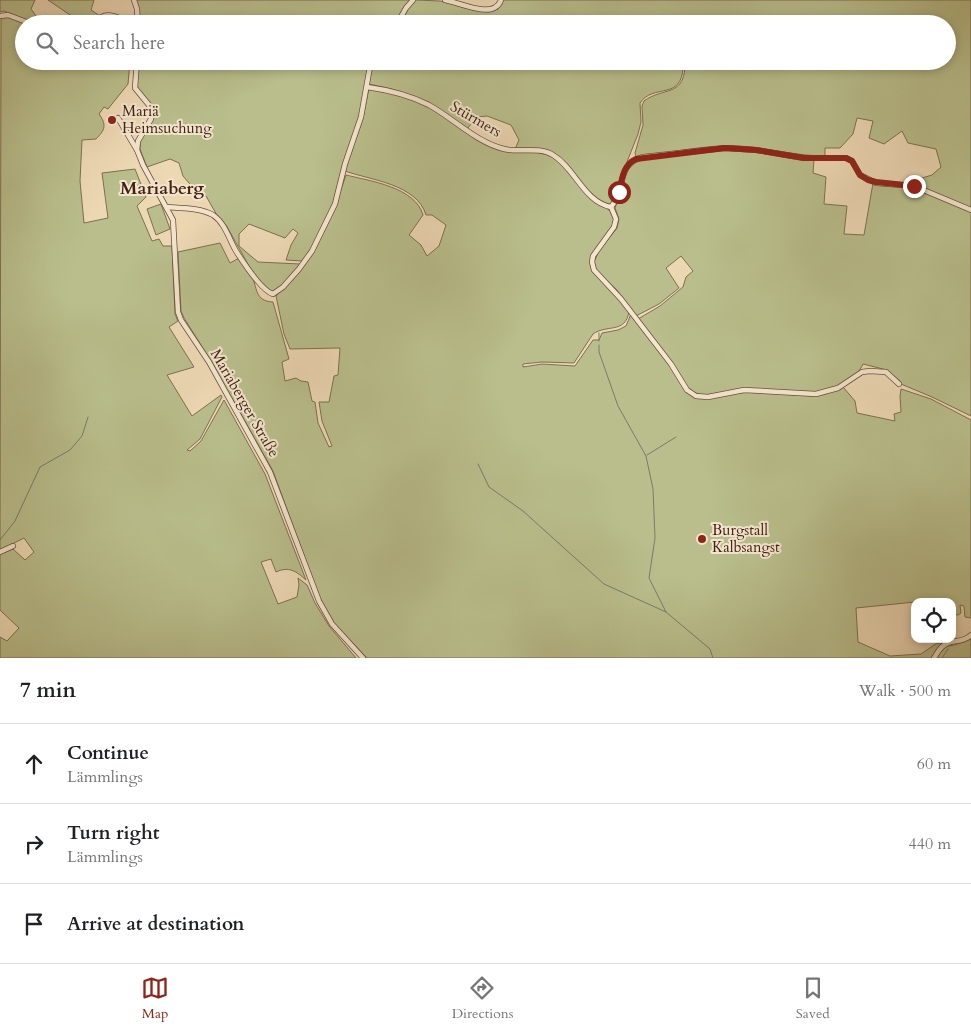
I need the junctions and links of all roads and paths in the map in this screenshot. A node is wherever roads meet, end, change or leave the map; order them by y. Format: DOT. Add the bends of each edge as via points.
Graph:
graph roads {
  1 [pos="134,0"];
  2 [pos="413,0"];
  3 [pos="446,0"];
  4 [pos="500,0"];
  5 [pos="137,15"];
  6 [pos="402,15"];
  7 [pos="0,16"];
  8 [pos="15,18"];
  9 [pos="136,70"];
  10 [pos="370,70"];
  11 [pos="367,86"];
  12 [pos="118,118"];
  13 [pos="137,150"];
  14 [pos="167,207"];
  15 [pos="611,207"];
  16 [pos="971,210"];
  17 [pos="899,384"];
  18 [pos="13,546"];
  19 [pos="0,552"];
  20 [pos="971,635"];
  21 [pos="363,658"];
  22 [pos="934,658"];
  1 -- 5 [label="street"];
  2 -- 6 [label="street"];
  3 -- 4 [label="street" via="488,11 494,9"];
  7 -- 8 [label="street"];
  9 -- 13 [label="street" via="135,88 152,113"];
  10 -- 11 [label="street"];
  11 -- 14 [label="street" via="335,204 322,233 299,269 273,294 263,288 212,214"];
  11 -- 15 [label="street, Stürmers" via="391,90 428,105 505,150 550,153 591,196"];
  12 -- 13 [label="street, Mariaberger Straße"];
  13 -- 14 [label="street, Mariaberger Straße"];
  14 -- 21 [label="street, Mariaberger Straße" via="175,234 181,320 209,362 270,472 319,601 332,624"];
  15 -- 16 [label="street" via="630,162 725,148 811,158 846,158 868,180 914,186"];
  15 -- 17 [label="street" via="616,219 614,227 593,256 594,270 671,364 687,390 696,396 744,390 816,394 838,388 862,372 870,371 886,372"];
  18 -- 19 [label="street"];
  20 -- 22 [label="street" via="947,643"];
}
